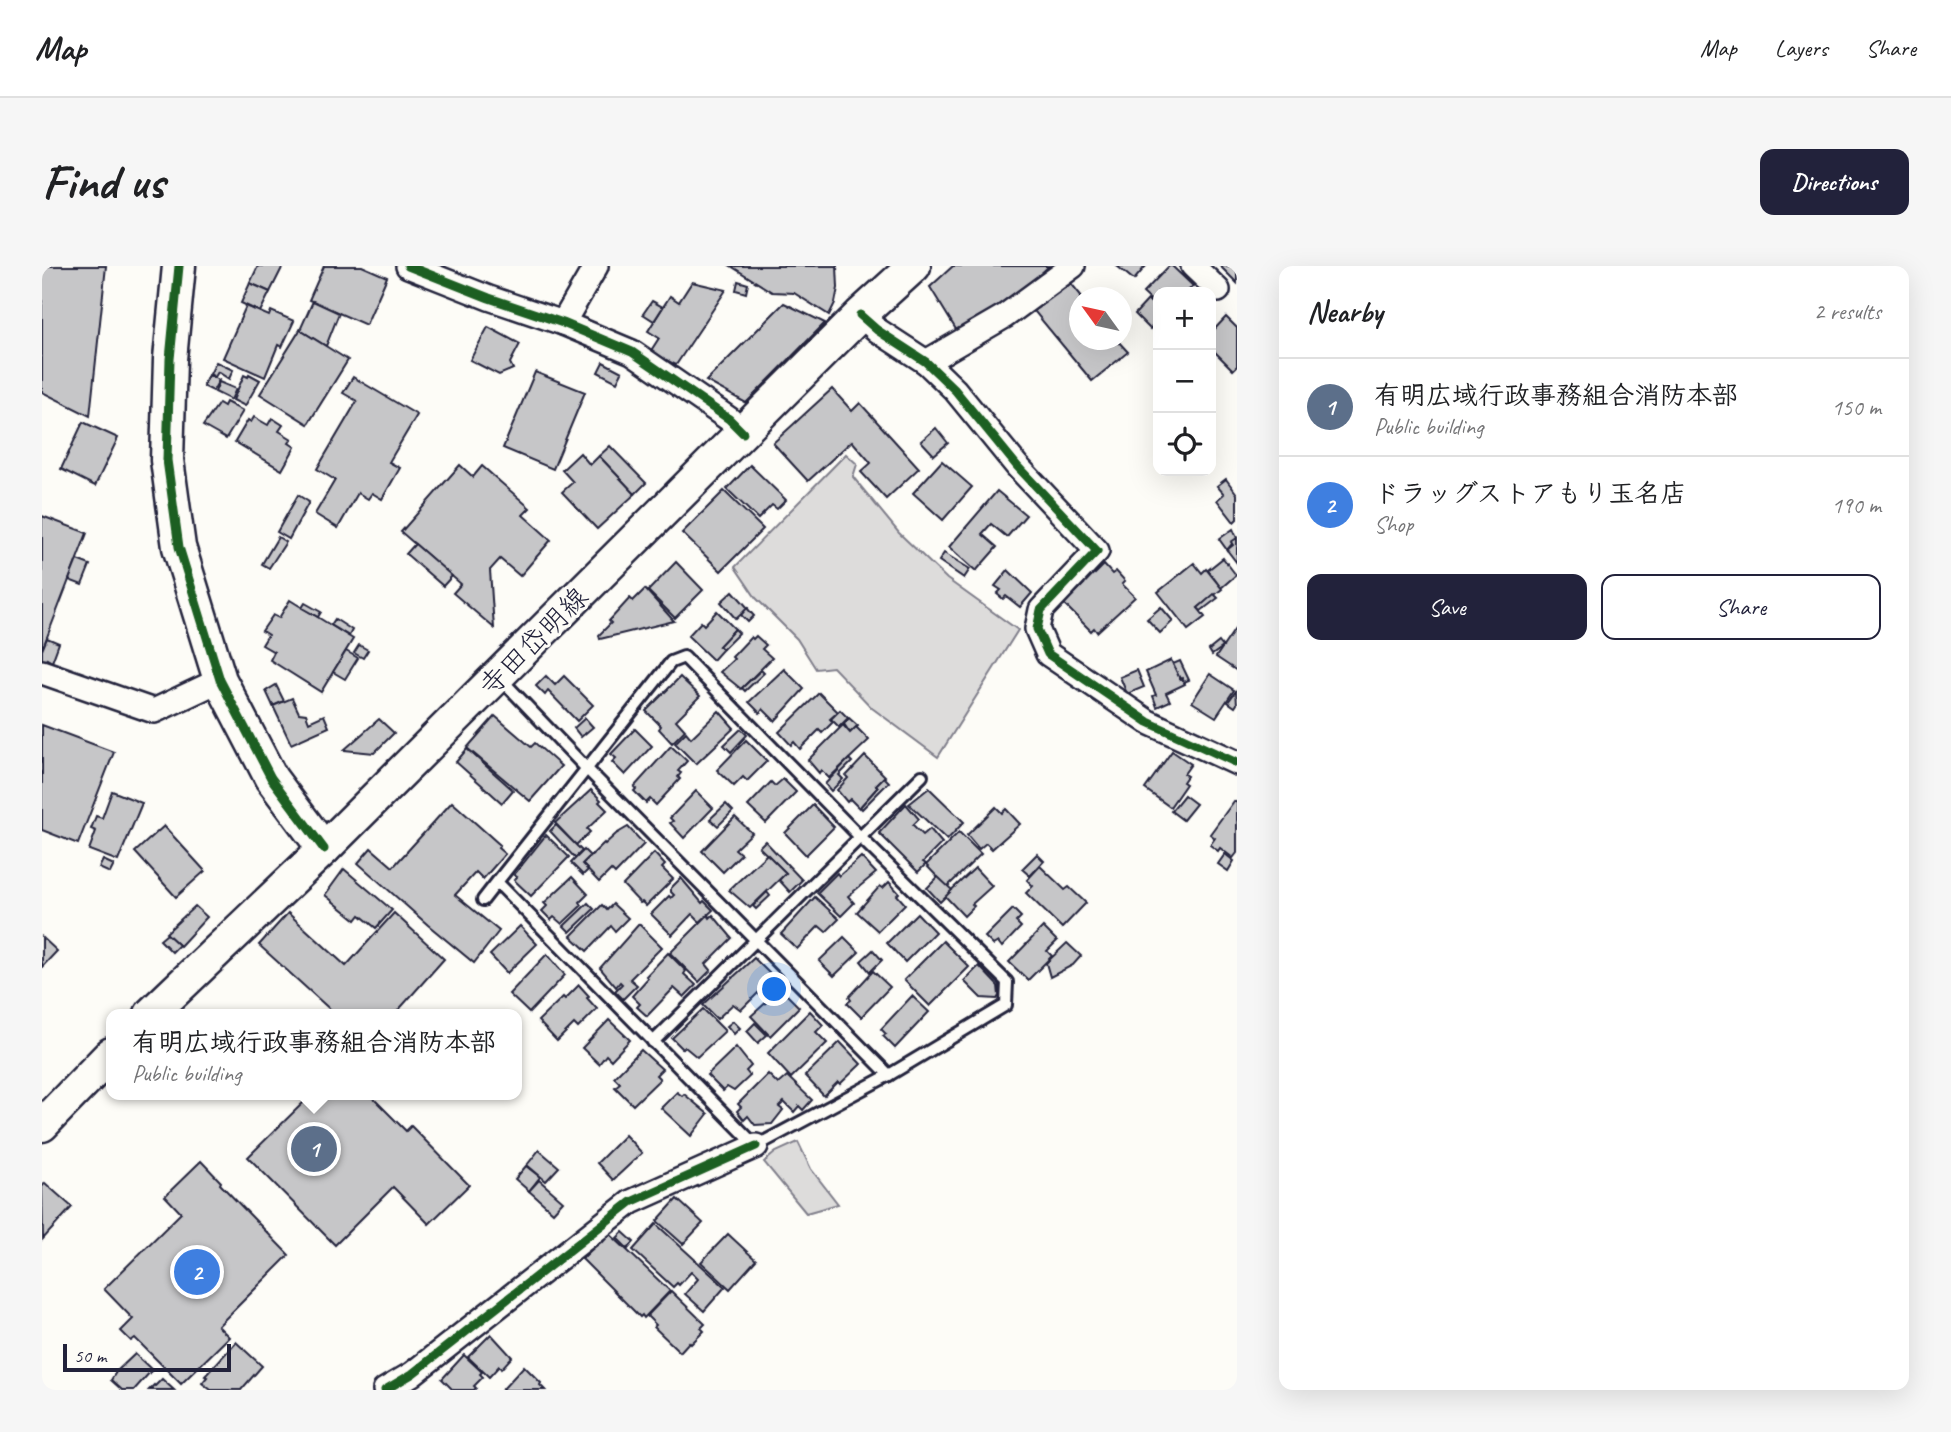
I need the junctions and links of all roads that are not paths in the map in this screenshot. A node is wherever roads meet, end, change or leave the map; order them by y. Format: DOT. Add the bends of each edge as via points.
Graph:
graph roads {
  1 [pos="179,266"];
  2 [pos="408,266"];
  3 [pos="596,266"];
  4 [pos="1073,266"];
  5 [pos="1193,266"];
  6 [pos="898,272"];
  7 [pos="1218,290"];
  8 [pos="860,315"];
  9 [pos="563,323"];
  10 [pos="926,362"];
  11 [pos="743,433"];
  12 [pos="42,672"];
  13 [pos="498,676"];
  14 [pos="220,680"];
  15 [pos="1236,760"];
  16 [pos="586,768"];
  17 [pos="922,776"];
  18 [pos="860,837"];
  19 [pos="324,849"];
  20 [pos="497,882"];
  21 [pos="483,900"];
  22 [pos="755,939"];
  23 [pos="156,1009"];
  24 [pos="653,1042"];
  25 [pos="106,1059"];
  26 [pos="889,1075"];
  27 [pos="42,1125"];
  28 [pos="756,1146"];
  29 [pos="385,1390"];
  1 -- 14 [label="main road" via="166,460 179,548"];
  2 -- 9 [label="street"];
  3 -- 9 [label="street"];
  4 -- 10 [label="street" via="1005,316"];
  5 -- 7 [label="street"];
  6 -- 8 [label="main road, 寺田岱明線"];
  8 -- 10 [label="street"];
  8 -- 11 [label="main road, 寺田岱明線"];
  9 -- 11 [label="street" via="632,352"];
  10 -- 15 [label="street" via="1097,551 1041,610 1037,629 1048,654 1148,722"];
  11 -- 13 [label="main road, 寺田岱明線"];
  12 -- 14 [label="street" via="154,711"];
  13 -- 16 [label="lane"];
  13 -- 19 [label="main road, 寺田岱明線"];
  14 -- 19 [label="main road" via="271,778"];
  16 -- 18 [label="lane" via="671,662 684,657"];
  16 -- 20 [label="lane"];
  16 -- 22 [label="lane"];
  17 -- 18 [label="lane"];
  18 -- 22 [label="lane"];
  18 -- 26 [label="lane" via="1007,982 1006,1005"];
  19 -- 23 [label="main road, 寺田岱明線"];
  20 -- 21 [label="lane"];
  20 -- 24 [label="lane"];
  22 -- 24 [label="lane"];
  22 -- 26 [label="lane"];
  24 -- 28 [label="lane"];
  25 -- 27 [label="main road"];
  26 -- 28 [label="lane"];
  28 -- 29 [label="street" via="631,1202 412,1374"];
}
